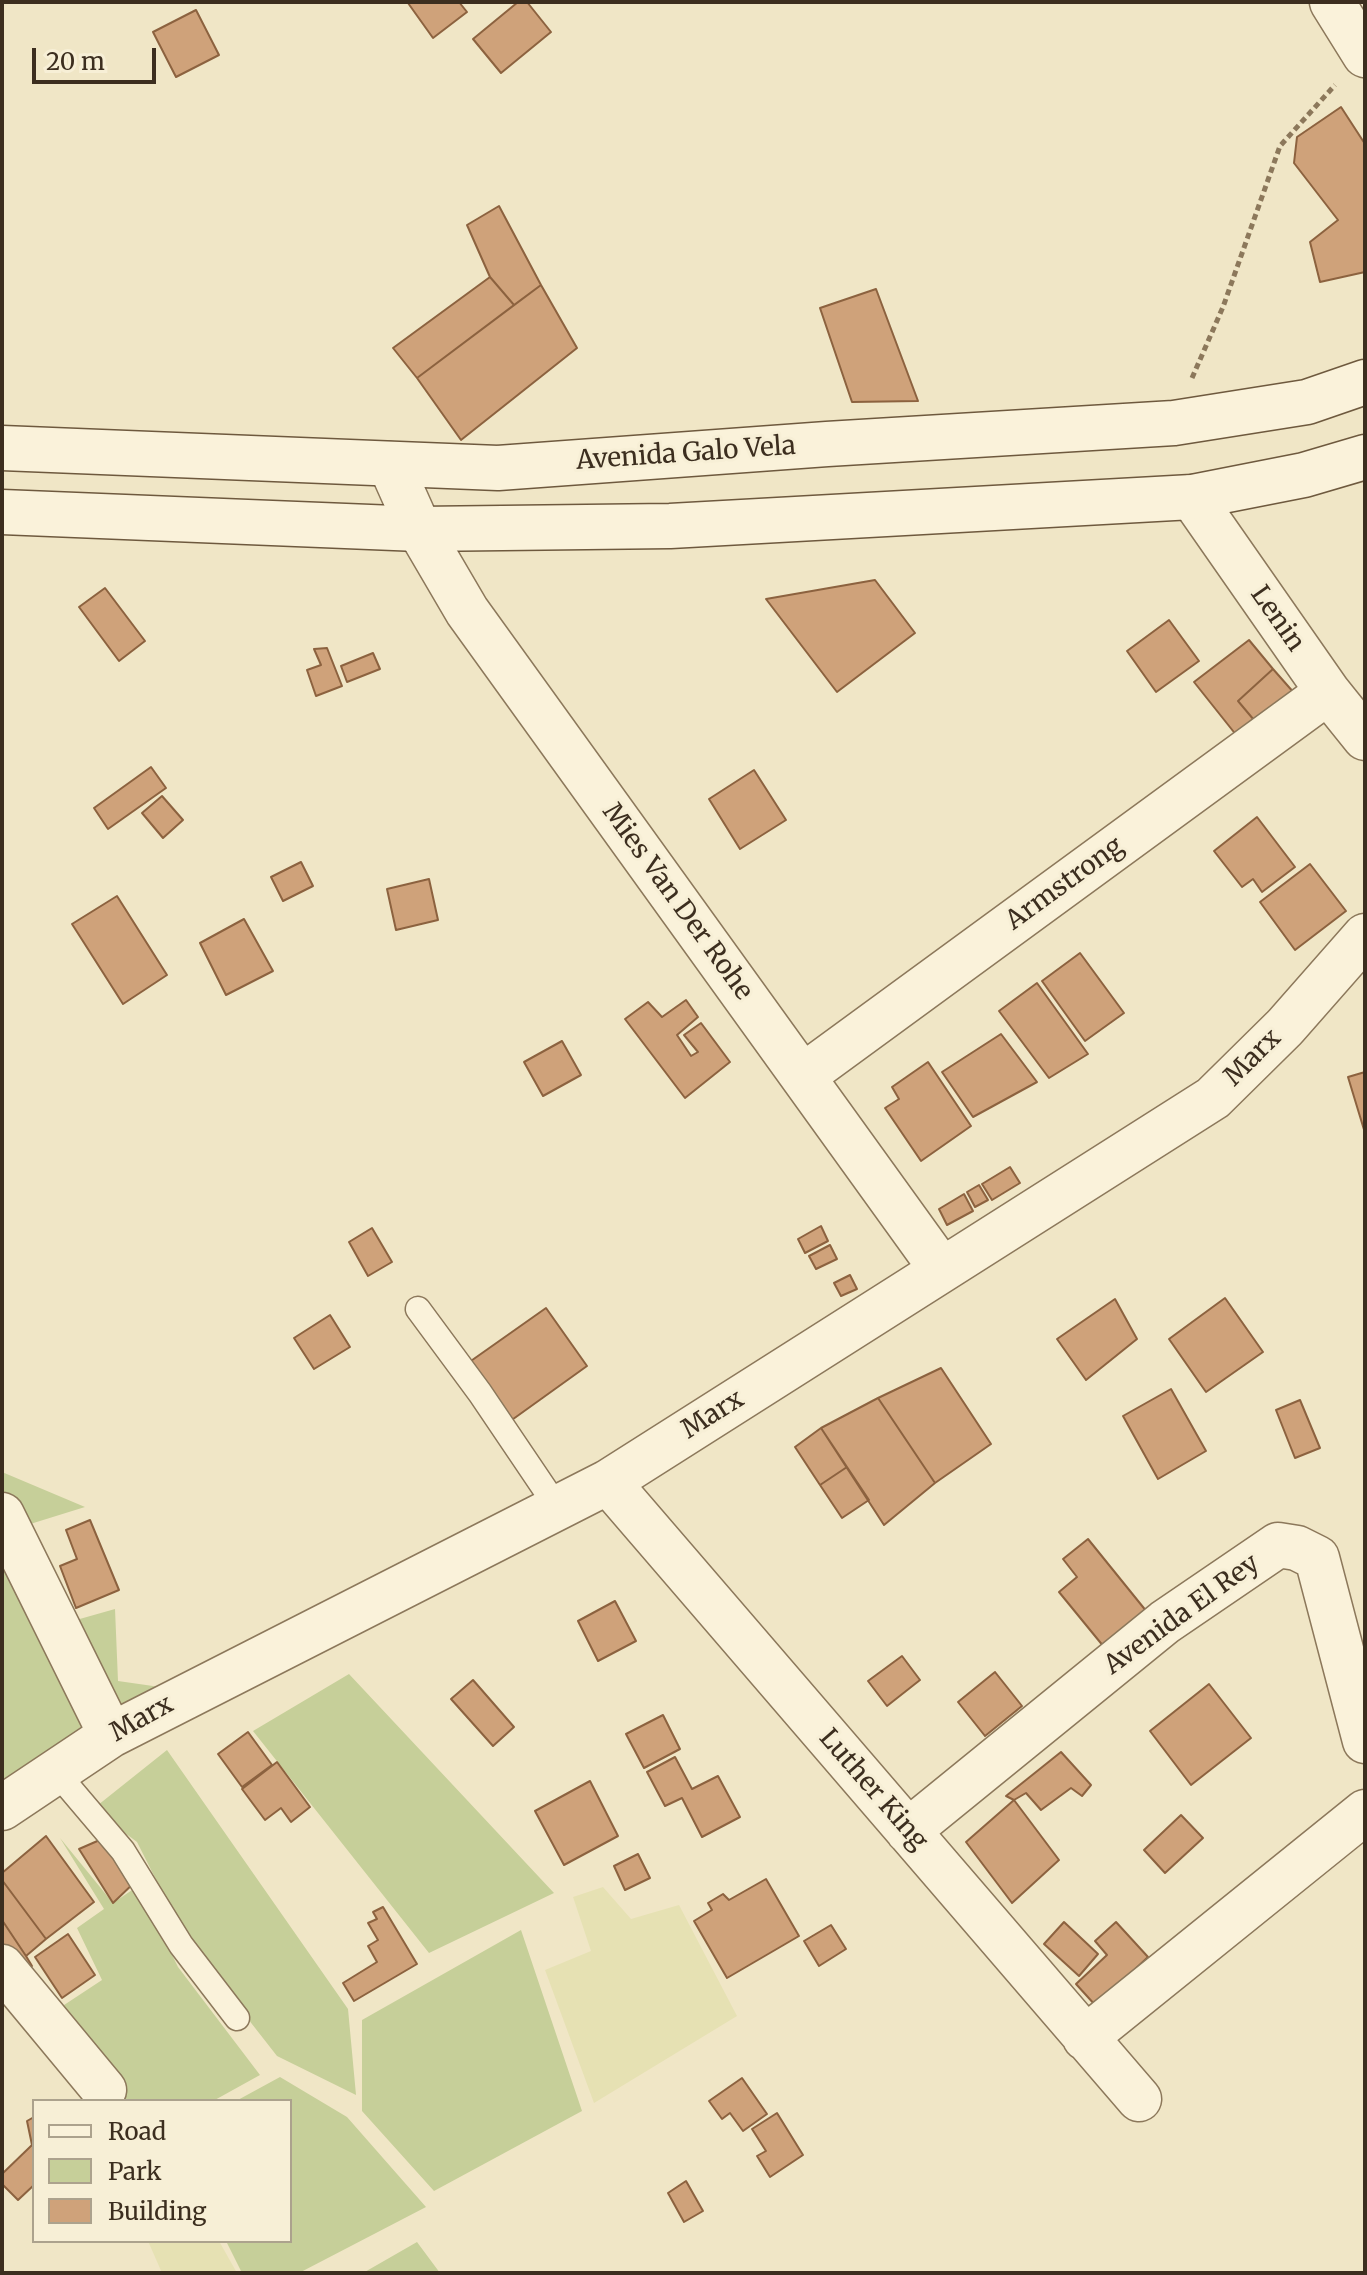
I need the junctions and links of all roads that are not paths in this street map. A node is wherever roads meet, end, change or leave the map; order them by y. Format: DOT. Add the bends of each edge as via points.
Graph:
graph roads {
  1 [pos="1332,2"];
  2 [pos="1354,67"];
  3 [pos="1365,382"];
  4 [pos="2,448"];
  5 [pos="1365,457"];
  6 [pos="390,464"];
  7 [pos="1192,497"];
  8 [pos="2,512"];
  9 [pos="419,529"];
  10 [pos="1328,692"];
  11 [pos="1365,738"];
  12 [pos="1365,936"];
  13 [pos="803,1076"];
  14 [pos="942,1270"];
  15 [pos="418,1309"];
  16 [pos="608,1482"];
  17 [pos="557,1507"];
  18 [pos="2,1515"];
  19 [pos="111,1735"];
  20 [pos="1365,1741"];
  21 [pos="56,1772"];
  22 [pos="2,1808"];
  23 [pos="1365,1812"];
  24 [pos="908,1831"];
  25 [pos="2,1967"];
  26 [pos="237,2018"];
  27 [pos="1085,2038"];
  28 [pos="104,2090"];
  29 [pos="1139,2099"];
  1 -- 2 [label="street"];
  3 -- 6 [label="street, Avenida Galo Vela" via="1307,402 1174,423 498,468"];
  4 -- 6 [label="street, Avenida Galo Vela"];
  5 -- 7 [label="street"];
  6 -- 9 [label="street, Mies Van Der Rohe"];
  7 -- 9 [label="street" via="670,526"];
  7 -- 10 [label="street, Lenin"];
  8 -- 9 [label="street"];
  9 -- 13 [label="street, Mies Van Der Rohe" via="467,611"];
  10 -- 11 [label="street, Lenin"];
  10 -- 13 [label="street, Armstrong"];
  12 -- 14 [label="street, Marx" via="1213,1098"];
  13 -- 14 [label="street, Mies Van Der Rohe"];
  14 -- 16 [label="street, Marx"];
  15 -- 17 [label="lane"];
  16 -- 17 [label="street, Marx"];
  16 -- 24 [label="street, Luther King"];
  17 -- 19 [label="street, Marx"];
  18 -- 19 [label="street"];
  19 -- 21 [label="street, Marx"];
  20 -- 24 [label="street, Avenida El Rey" via="1317,1558 1278,1545 1165,1622"];
  21 -- 22 [label="street, Marx"];
  21 -- 26 [label="lane" via="123,1851 181,1945"];
  23 -- 27 [label="street"];
  24 -- 27 [label="street, Luther King"];
  25 -- 28 [label="street"];
  27 -- 29 [label="street, Luther King"];
}
